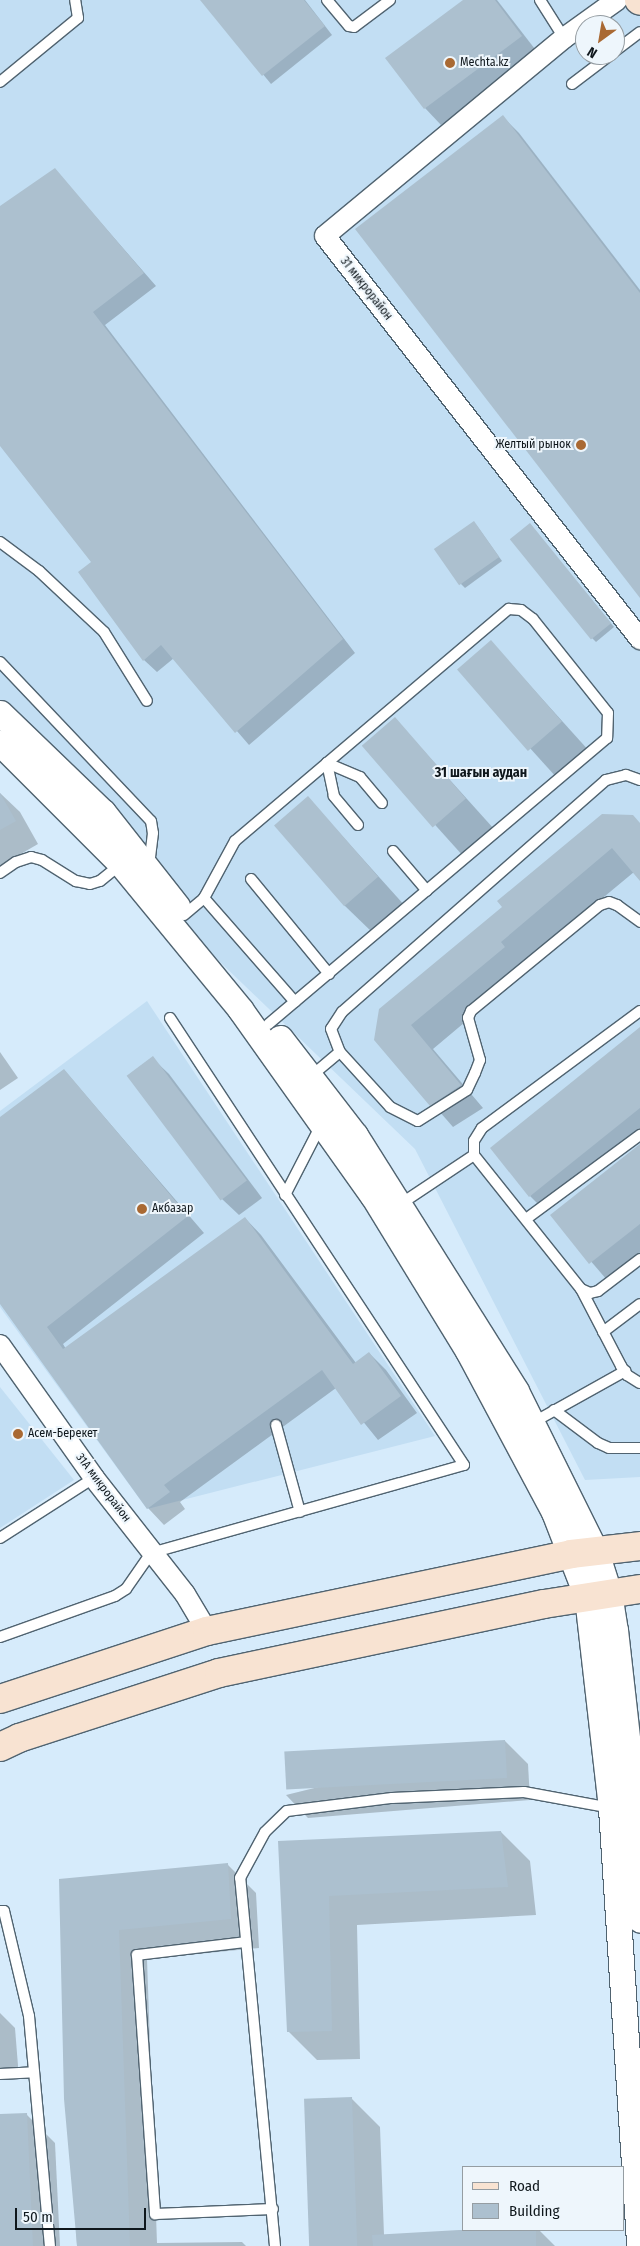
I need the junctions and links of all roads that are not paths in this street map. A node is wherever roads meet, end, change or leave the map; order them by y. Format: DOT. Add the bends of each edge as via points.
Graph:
graph roads {
  1 [pos="75,0"];
  2 [pos="327,0"];
  3 [pos="390,0"];
  4 [pos="540,0"];
  5 [pos="617,0"];
  6 [pos="640,32"];
  7 [pos="564,38"];
  8 [pos="625,43"];
  9 [pos="597,65"];
  10 [pos="0,82"];
  11 [pos="572,84"];
  12 [pos="0,542"];
  13 [pos="640,639"];
  14 [pos="0,662"];
  15 [pos="147,701"];
  16 [pos="0,713"];
  17 [pos="0,743"];
  18 [pos="327,763"];
  19 [pos="640,780"];
  20 [pos="382,803"];
  21 [pos="358,825"];
  22 [pos="393,851"];
  23 [pos="121,864"];
  24 [pos="148,869"];
  25 [pos="0,873"];
  26 [pos="252,880"];
  27 [pos="427,891"];
  28 [pos="204,898"];
  29 [pos="184,915"];
  30 [pos="640,922"];
  31 [pos="329,974"];
  32 [pos="296,1002"];
  33 [pos="640,1011"];
  34 [pos="170,1018"];
  35 [pos="269,1024"];
  36 [pos="340,1052"];
  37 [pos="310,1077"];
  38 [pos="322,1125"];
  39 [pos="640,1135"];
  40 [pos="474,1155"];
  41 [pos="285,1195"];
  42 [pos="398,1205"];
  43 [pos="526,1219"];
  44 [pos="640,1259"];
  45 [pos="581,1289"];
  46 [pos="640,1304"];
  47 [pos="603,1332"];
  48 [pos="0,1345"];
  49 [pos="625,1370"];
  50 [pos="640,1383"];
  51 [pos="554,1410"];
  52 [pos="532,1423"];
  53 [pos="276,1425"];
  54 [pos="640,1448"];
  55 [pos="94,1478"];
  56 [pos="300,1512"];
  57 [pos="0,1538"];
  58 [pos="640,1546"];
  59 [pos="151,1553"];
  60 [pos="583,1553"];
  61 [pos="640,1589"];
  62 [pos="598,1595"];
  63 [pos="207,1631"];
  64 [pos="0,1637"];
  65 [pos="219,1673"];
  66 [pos="0,1699"];
  67 [pos="0,1747"];
  68 [pos="611,1808"];
  69 [pos="0,1911"];
  70 [pos="640,1920"];
  71 [pos="246,1942"];
  72 [pos="34,2072"];
  73 [pos="0,2074"];
  74 [pos="273,2209"];
  75 [pos="50,2246"];
  76 [pos="275,2246"];
  77 [pos="639,2246"];
  1 -- 10 [label="lane" via="78,18"];
  2 -- 3 [label="lane" via="349,26 354,27"];
  4 -- 7 [label="lane"];
  5 -- 7 [label="street, 31 микрорайон"];
  6 -- 8 [label="lane"];
  7 -- 13 [label="street, 31 микрорайон" via="325,236"];
  9 -- 11 [label="lane"];
  12 -- 15 [label="lane" via="39,571 104,632"];
  14 -- 24 [label="lane" via="151,821 153,833"];
  16 -- 24 [label="street" via="103,812"];
  17 -- 23 [label="street"];
  18 -- 20 [label="lane" via="360,777"];
  18 -- 21 [label="lane" via="334,796"];
  18 -- 27 [label="lane" via="509,609 521,610 534,619 608,713 607,738"];
  18 -- 28 [label="lane" via="235,841"];
  19 -- 36 [label="lane" via="626,775 606,780 342,1012 331,1029"];
  22 -- 27 [label="lane"];
  23 -- 25 [label="lane" via="100,881 90,884 76,881 42,860 31,857"];
  23 -- 38 [label="street" via="240,1009"];
  24 -- 29 [label="street"];
  26 -- 31 [label="lane"];
  27 -- 31 [label="lane"];
  28 -- 29 [label="lane"];
  28 -- 32 [label="lane"];
  29 -- 35 [label="street"];
  30 -- 36 [label="lane" via="618,905 609,902 600,905 471,1011 468,1018 480,1060 467,1090 418,1121 390,1107"];
  31 -- 32 [label="lane"];
  32 -- 35 [label="lane"];
  33 -- 40 [label="lane" via="482,1128 474,1141"];
  34 -- 41 [label="lane"];
  35 -- 37 [label="street"];
  36 -- 37 [label="lane"];
  37 -- 42 [label="street" via="356,1135"];
  38 -- 41 [label="lane"];
  38 -- 60 [label="street" via="372,1196 468,1351 554,1512"];
  39 -- 43 [label="lane"];
  40 -- 42 [label="lane"];
  40 -- 43 [label="lane"];
  41 -- 56 [label="lane" via="464,1465"];
  42 -- 52 [label="street" via="516,1391"];
  43 -- 45 [label="lane"];
  44 -- 45 [label="lane" via="598,1291 590,1293"];
  45 -- 47 [label="lane"];
  46 -- 47 [label="lane"];
  47 -- 49 [label="lane"];
  48 -- 55 [label="street, 31А микрорайон"];
  49 -- 50 [label="lane"];
  49 -- 51 [label="lane"];
  51 -- 52 [label="lane"];
  51 -- 54 [label="lane" via="609,1448"];
  52 -- 60 [label="street"];
  53 -- 56 [label="lane"];
  55 -- 57 [label="lane"];
  55 -- 59 [label="street, 31А микрорайон"];
  56 -- 59 [label="lane"];
  58 -- 60 [label="main road"];
  59 -- 63 [label="street, 31А микрорайон" via="185,1594"];
  59 -- 64 [label="lane" via="126,1588 115,1596"];
  60 -- 62 [label="street"];
  60 -- 63 [label="main road"];
  61 -- 62 [label="main road"];
  62 -- 65 [label="main road"];
  62 -- 68 [label="street"];
  62 -- 70 [label="street" via="631,1772"];
  63 -- 65 [label="main road"];
  63 -- 66 [label="main road"];
  65 -- 67 [label="main road"];
  68 -- 71 [label="lane" via="524,1792 392,1798 287,1811 265,1832 240,1878"];
  68 -- 77 [label="street"];
  69 -- 72 [label="lane" via="4,1911 29,2016"];
  71 -- 74 [label="lane"];
  71 -- 74 [label="lane" via="137,1955 155,2214"];
  72 -- 73 [label="lane"];
  72 -- 75 [label="lane"];
  74 -- 76 [label="lane"];
}
